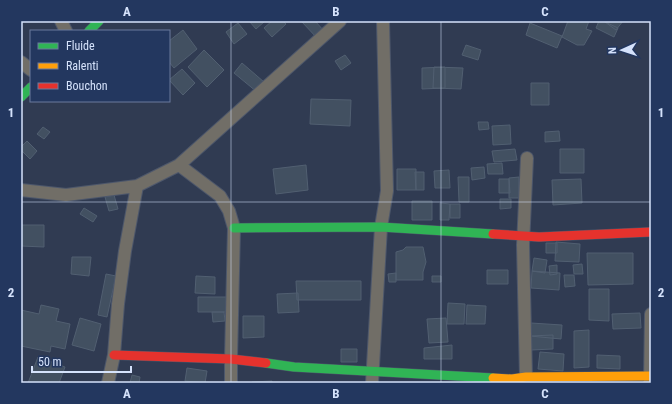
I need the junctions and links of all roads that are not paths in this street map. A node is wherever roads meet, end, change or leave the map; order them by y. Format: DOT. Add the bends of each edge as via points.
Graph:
graph roads {
  1 [pos="61,21"];
  2 [pos="99,21"];
  3 [pos="340,21"];
  4 [pos="383,21"];
  5 [pos="66,30"];
  6 [pos="90,30"];
  7 [pos="21,62"];
  8 [pos="30,69"];
  9 [pos="30,88"];
  10 [pos="21,97"];
  11 [pos="527,158"];
  12 [pos="179,165"];
  13 [pos="137,186"];
  14 [pos="21,190"];
  15 [pos="381,227"];
  16 [pos="234,228"];
  17 [pos="651,232"];
  18 [pos="524,236"];
  19 [pos="651,314"];
  20 [pos="114,355"];
  21 [pos="231,359"];
  22 [pos="372,377"];
  23 [pos="526,377"];
  24 [pos="650,380"];
  25 [pos="512,381"];
  26 [pos="108,383"];
  27 [pos="231,383"];
  1 -- 5 [label="street"];
  2 -- 6 [label="street"];
  3 -- 12 [label="street"];
  4 -- 15 [label="street" via="387,191"];
  7 -- 8 [label="street"];
  9 -- 10 [label="street"];
  11 -- 18 [label="street"];
  12 -- 13 [label="street"];
  12 -- 16 [label="street" via="220,196"];
  13 -- 14 [label="street" via="66,195"];
  13 -- 20 [label="street" via="124,258"];
  15 -- 16 [label="street"];
  15 -- 18 [label="street"];
  15 -- 22 [label="street"];
  16 -- 21 [label="street"];
  17 -- 18 [label="street"];
  18 -- 23 [label="street"];
  19 -- 24 [label="street"];
  20 -- 21 [label="street"];
  20 -- 26 [label="street"];
  21 -- 22 [label="street"];
  21 -- 27 [label="street"];
  22 -- 25 [label="street"];
  23 -- 24 [label="street"];
  23 -- 25 [label="street"];
}
